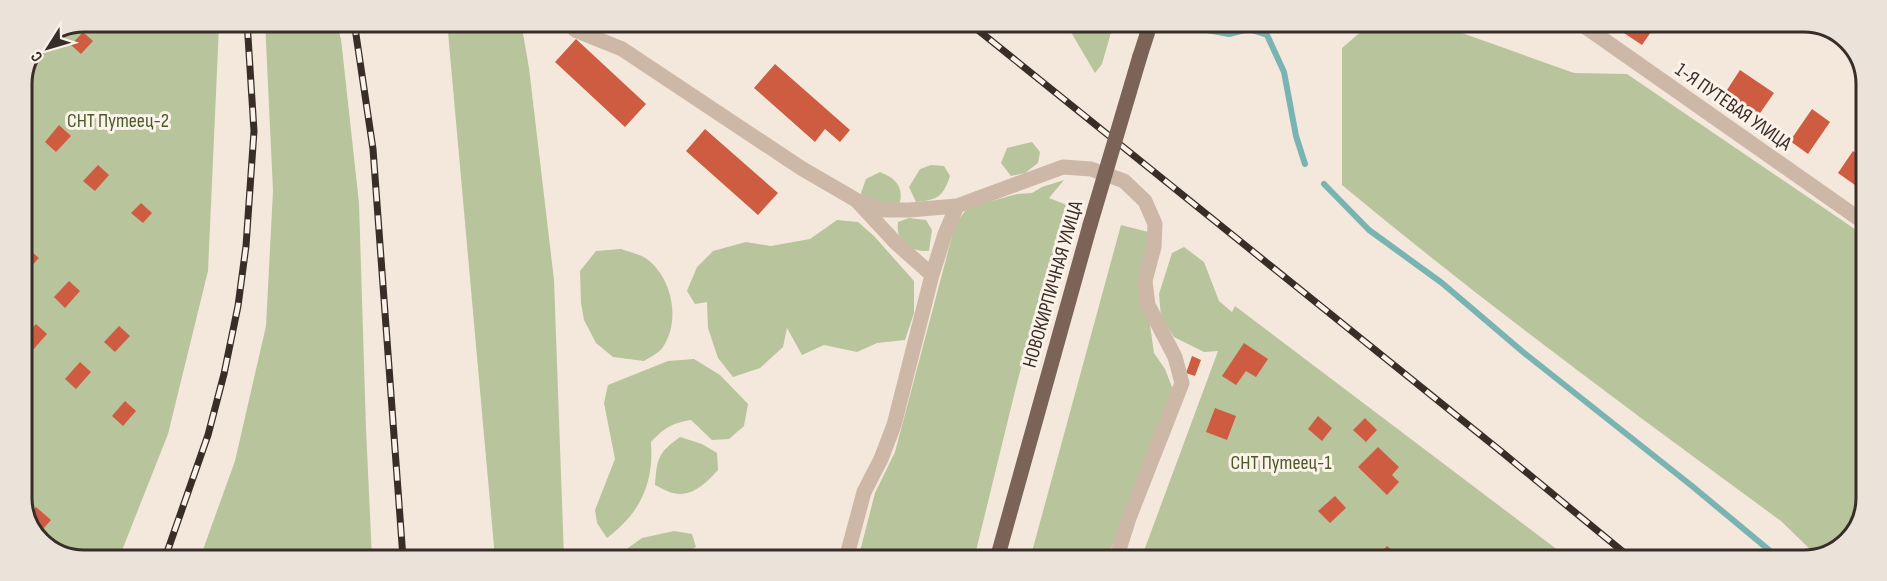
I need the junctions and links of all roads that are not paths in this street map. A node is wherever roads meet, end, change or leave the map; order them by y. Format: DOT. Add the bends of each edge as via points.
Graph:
graph roads {
  1 [pos="580,32"];
  2 [pos="1148,32"];
  3 [pos="1593,32"];
  4 [pos="856,200"];
  5 [pos="957,206"];
  6 [pos="1855,216"];
  7 [pos="932,275"];
  8 [pos="849,549"];
  9 [pos="1000,549"];
  10 [pos="1119,549"];
  1 -- 4 [label="street" via="622,49"];
  2 -- 9 [label="main road, НОВОКИРПИЧНАЯ УЛИЦА, bridge"];
  3 -- 6 [label="street, 1-Я ПУТЕВАЯ УЛИЦА"];
  4 -- 5 [label="street" via="884,210"];
  4 -- 7 [label="street"];
  5 -- 7 [label="street"];
  5 -- 10 [label="street" via="1063,167 1090,169 1124,181 1145,201 1155,224 1145,281 1148,305 1174,357 1182,384"];
  7 -- 8 [label="street" via="894,425 864,492"];
}
